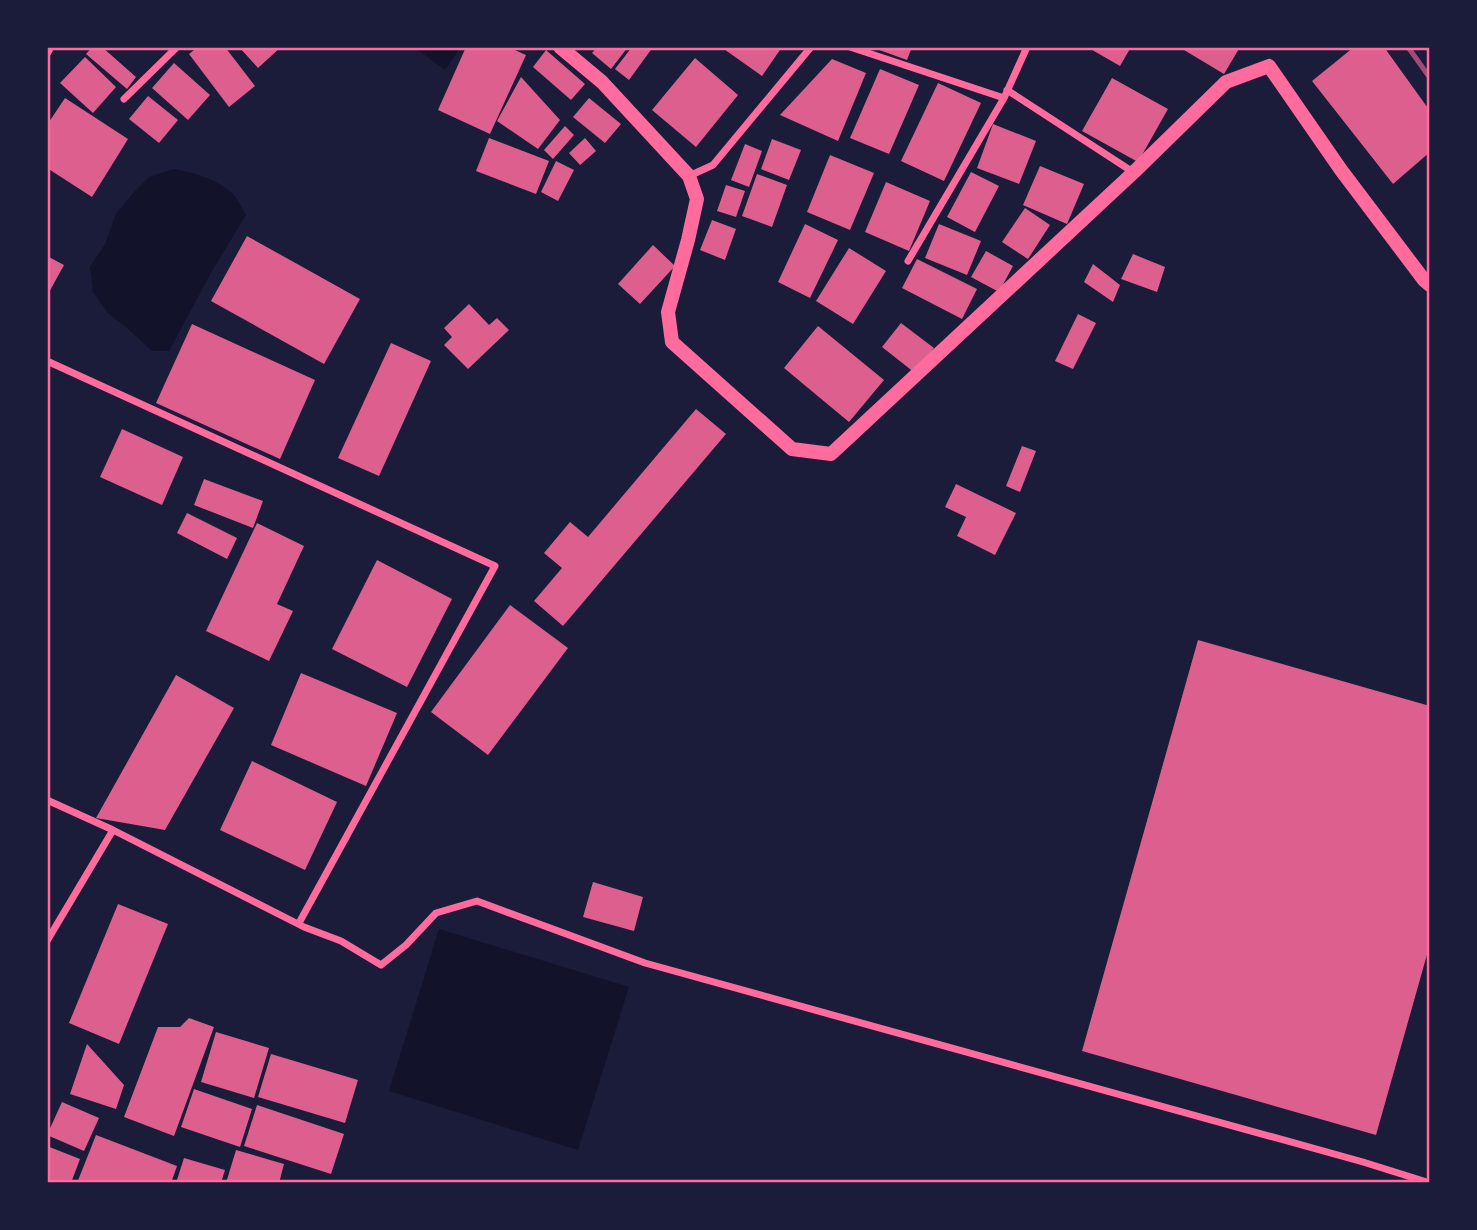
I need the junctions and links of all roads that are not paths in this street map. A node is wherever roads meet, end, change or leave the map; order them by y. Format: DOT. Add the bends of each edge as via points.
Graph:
graph roads {
  1 [pos="51,47"];
  2 [pos="177,47"];
  3 [pos="560,47"];
  4 [pos="811,47"];
  5 [pos="850,47"];
  6 [pos="1027,47"];
  7 [pos="47,54"];
  8 [pos="1005,94"];
  9 [pos="124,99"];
  10 [pos="1134,172"];
  11 [pos="689,176"];
  12 [pos="908,261"];
  13 [pos="1430,285"];
  14 [pos="47,361"];
  15 [pos="47,800"];
  16 [pos="113,830"];
  17 [pos="299,923"];
  18 [pos="47,941"];
  19 [pos="1430,1183"];
  1 -- 7 [label="street"];
  2 -- 9 [label="street"];
  3 -- 11 [label="main road" via="602,82"];
  4 -- 11 [label="street" via="713,165"];
  5 -- 8 [label="street"];
  6 -- 8 [label="street"];
  8 -- 10 [label="street"];
  8 -- 12 [label="street"];
  10 -- 11 [label="main road" via="831,454 792,449 672,342 668,312 696,199"];
  10 -- 13 [label="main road" via="1226,82 1269,66 1340,170"];
  14 -- 17 [label="street" via="495,566"];
  15 -- 16 [label="street"];
  16 -- 17 [label="street"];
  16 -- 18 [label="street"];
  17 -- 19 [label="street" via="381,965 436,913 477,901 645,963"];
}
